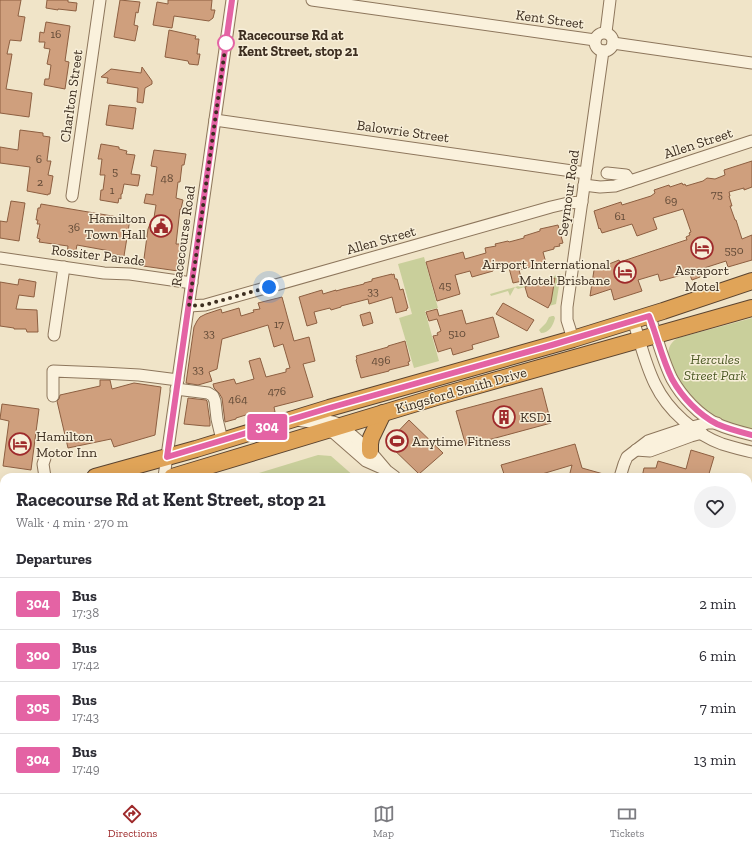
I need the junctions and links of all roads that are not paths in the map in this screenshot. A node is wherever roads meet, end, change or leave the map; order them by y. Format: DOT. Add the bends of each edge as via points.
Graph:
graph roads {
  1 [pos="100,0"];
  2 [pos="232,0"];
  3 [pos="312,0"];
  4 [pos="610,0"];
  5 [pos="606,32"];
  6 [pos="595,40"];
  7 [pos="613,43"];
  8 [pos="603,51"];
  9 [pos="752,63"];
  10 [pos="215,120"];
  11 [pos="752,141"];
  12 [pos="607,172"];
  13 [pos="586,173"];
  14 [pos="630,181"];
  15 [pos="584,185"];
  16 [pos="72,196"];
  17 [pos="582,202"];
  18 [pos="0,258"];
  19 [pos="64,267"];
  20 [pos="752,281"];
  21 [pos="192,283"];
  22 [pos="189,306"];
  23 [pos="752,308"];
  24 [pos="649,316"];
  25 [pos="634,320"];
  26 [pos="54,335"];
  27 [pos="656,335"];
  28 [pos="573,338"];
  29 [pos="640,340"];
  30 [pos="177,385"];
  31 [pos="52,396"];
  32 [pos="383,413"];
  33 [pos="292,419"];
  34 [pos="716,423"];
  35 [pos="691,427"];
  36 [pos="333,428"];
  37 [pos="702,433"];
  38 [pos="752,435"];
  39 [pos="222,440"];
  40 [pos="370,450"];
  41 [pos="636,450"];
  42 [pos="752,452"];
  43 [pos="167,457"];
  44 [pos="44,458"];
  45 [pos="44,473"];
  46 [pos="110,473"];
  47 [pos="165,473"];
  48 [pos="185,473"];
  49 [pos="389,473"];
  50 [pos="390,473"];
  51 [pos="621,473"];
  1 -- 16 [label="street, Charlton Street"];
  2 -- 10 [label="street, Racecourse Road"];
  3 -- 6 [label="street, Kent Street"];
  4 -- 5 [label="street"];
  5 -- 6 [label="street" via="597,35"];
  5 -- 7 [label="street" via="611,35"];
  6 -- 8 [label="street" via="597,48"];
  7 -- 8 [label="street" via="611,48"];
  7 -- 9 [label="street"];
  8 -- 13 [label="street, Seymour Road"];
  10 -- 13 [label="street, Balowrie Street"];
  10 -- 21 [label="street, Racecourse Road"];
  11 -- 14 [label="street, Allen Street"];
  12 -- 14 [label="street" via="626,175"];
  13 -- 15 [label="street, Seymour Road"];
  14 -- 15 [label="street, Allen Street" via="609,187"];
  15 -- 17 [label="street, Seymour Road"];
  17 -- 22 [label="street, Allen Street" via="551,207 205,305"];
  17 -- 28 [label="street, Seymour Road" via="567,307 567,320"];
  18 -- 19 [label="street, Rossiter Parade"];
  19 -- 21 [label="street, Rossiter Parade"];
  19 -- 26 [label="street"];
  20 -- 24 [label="highway, Kingsford Smith Drive"];
  21 -- 22 [label="street, Racecourse Road"];
  22 -- 30 [label="street, Racecourse Road"];
  23 -- 27 [label="highway, Kingsford Smith Drive"];
  24 -- 25 [label="highway, Kingsford Smith Drive"];
  24 -- 27 [label="street"];
  25 -- 28 [label="highway, Kingsford Smith Drive"];
  25 -- 29 [label="street"];
  27 -- 29 [label="highway, Kingsford Smith Drive"];
  27 -- 34 [label="street" via="672,380 703,415"];
  28 -- 33 [label="highway, Kingsford Smith Drive"];
  29 -- 32 [label="highway, Kingsford Smith Drive"];
  29 -- 35 [label="street" via="652,378 660,392"];
  30 -- 31 [label="street" via="132,374 53,371"];
  30 -- 39 [label="street" via="213,396"];
  30 -- 43 [label="street, Racecourse Road"];
  32 -- 36 [label="highway, Kingsford Smith Drive"];
  32 -- 40 [label="highway" via="370,438"];
  33 -- 36 [label="street" via="328,421"];
  33 -- 39 [label="highway, Kingsford Smith Drive"];
  34 -- 35 [label="street"];
  34 -- 38 [label="street"];
  35 -- 37 [label="street"];
  35 -- 41 [label="street" via="648,441"];
  36 -- 40 [label="street"];
  36 -- 48 [label="highway, Kingsford Smith Drive"];
  36 -- 49 [label="street" via="334,433 366,460"];
  37 -- 41 [label="street" via="650,451"];
  37 -- 42 [label="street" via="722,444"];
  39 -- 43 [label="highway, Kingsford Smith Drive"];
  40 -- 50 [label="street"];
  41 -- 51 [label="street" via="627,457"];
  43 -- 46 [label="highway, Kingsford Smith Drive"];
  43 -- 47 [label="street, Racecourse Road"];
  44 -- 45 [label="street"];
}
